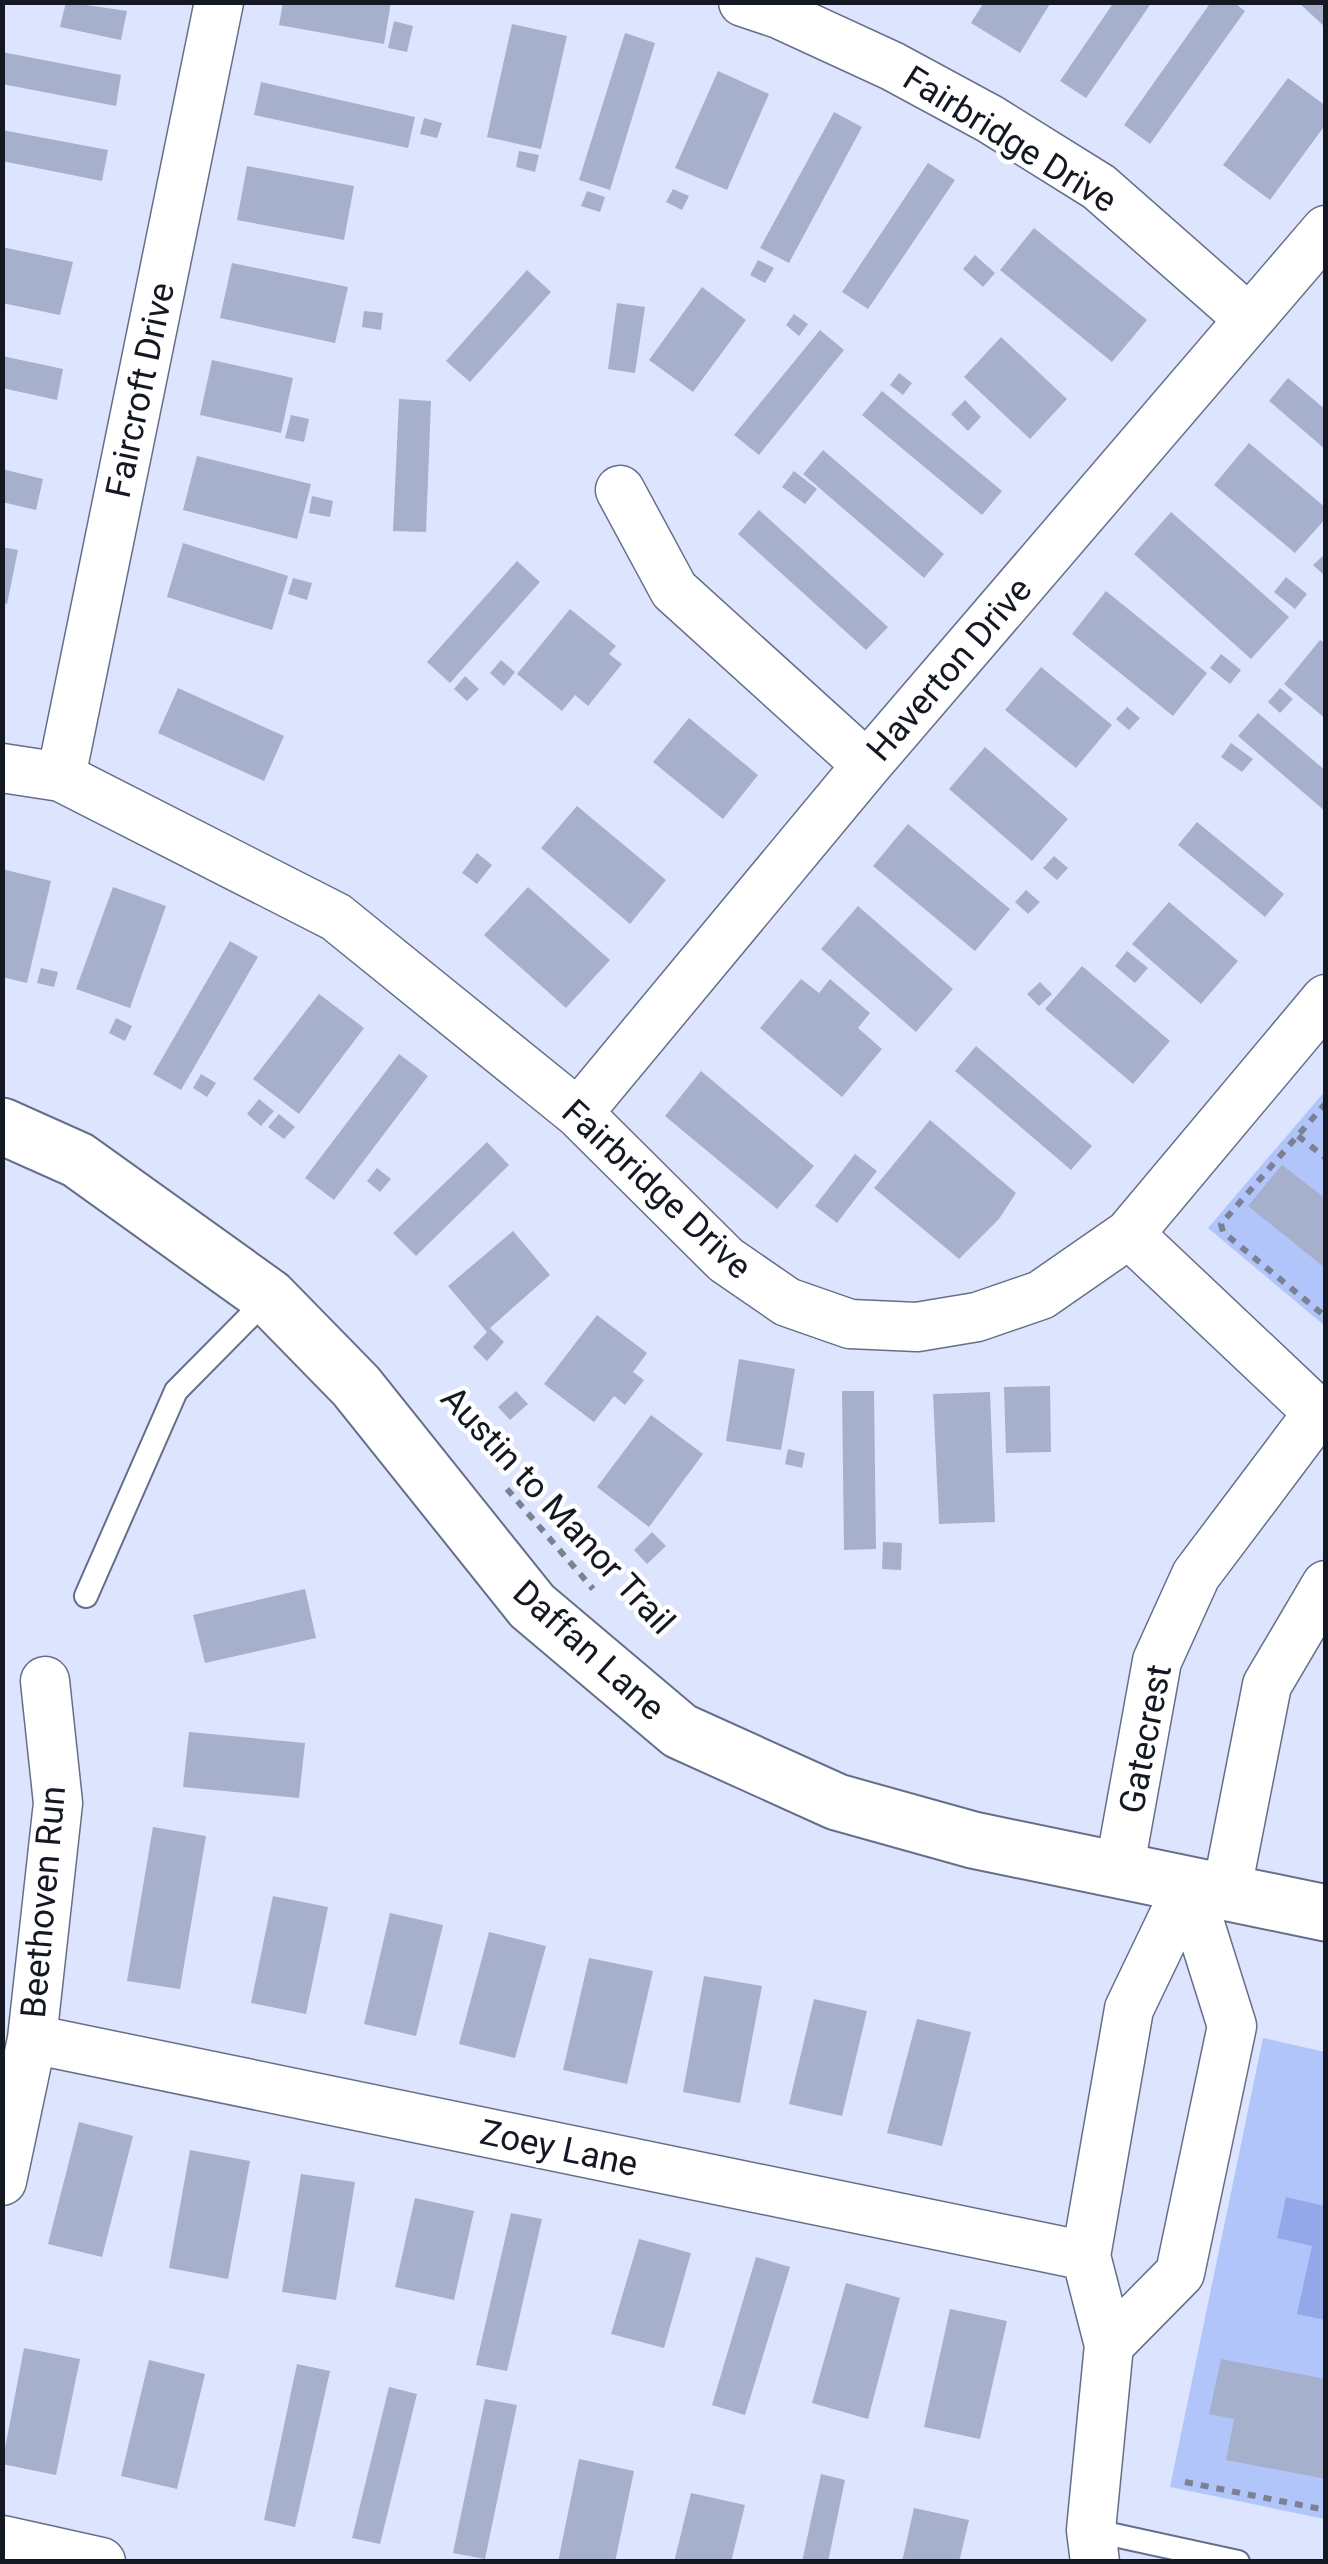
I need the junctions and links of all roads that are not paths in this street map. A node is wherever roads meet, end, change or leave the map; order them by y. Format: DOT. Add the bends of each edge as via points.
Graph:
graph roads {
  1 [pos="219,2"];
  2 [pos="743,2"];
  3 [pos="1326,230"];
  4 [pos="1250,320"];
  5 [pos="620,490"];
  6 [pos="867,765"];
  7 [pos="2,768"];
  8 [pos="61,777"];
  9 [pos="1326,999"];
  10 [pos="578,1113"];
  11 [pos="2,1126"];
  12 [pos="1129,1234"];
  13 [pos="269,1296"];
  14 [pos="1322,1417"];
  15 [pos="1326,1585"];
  16 [pos="86,1596"];
  17 [pos="45,1681"];
  18 [pos="1120,1872"];
  19 [pos="1207,1890"];
  20 [pos="1326,1913"];
  21 [pos="32,2039"];
  22 [pos="2,2181"];
  23 [pos="1086,2256"];
  24 [pos="1109,2346"];
  25 [pos="2,2540"];
  26 [pos="1094,2546"];
  27 [pos="101,2562"];
  28 [pos="1238,2562"];
  1 -- 8 [label="street, Faircroft Drive"];
  2 -- 4 [label="street, Fairbridge Drive" via="892,66 1100,187"];
  3 -- 4 [label="street, Haverton Drive"];
  4 -- 6 [label="street, Haverton Drive"];
  5 -- 6 [label="street" via="674,590"];
  6 -- 10 [label="street, Haverton Drive"];
  7 -- 8 [label="street, Fairbridge Drive"];
  8 -- 10 [label="street, Fairbridge Drive" via="336,917"];
  9 -- 12 [label="street, Fairbridge Drive"];
  10 -- 12 [label="street, Fairbridge Drive" via="726,1260 787,1302 850,1324 916,1327 977,1317 1041,1294"];
  11 -- 13 [label="street, Daffan Lane" via="78,1160"];
  12 -- 14 [label="street"];
  13 -- 16 [label="lane" via="176,1392"];
  13 -- 18 [label="street, Daffan Lane" via="356,1386 532,1606 680,1732 837,1802"];
  14 -- 18 [label="street, Gatecrest" via="1196,1575 1157,1661"];
  15 -- 19 [label="street" via="1267,1685"];
  17 -- 21 [label="street, Beethoven Run" via="58,1804"];
  18 -- 19 [label="street, Daffan Lane"];
  19 -- 20 [label="street, Daffan Lane"];
  19 -- 23 [label="street" via="1130,2009"];
  19 -- 24 [label="street" via="1232,2026 1180,2273"];
  21 -- 22 [label="street, Beethoven Run"];
  21 -- 23 [label="street, Zoey Lane"];
  23 -- 24 [label="street"];
  24 -- 26 [label="street"];
  25 -- 27 [label="street"];
  26 -- 28 [label="lane"];
}
